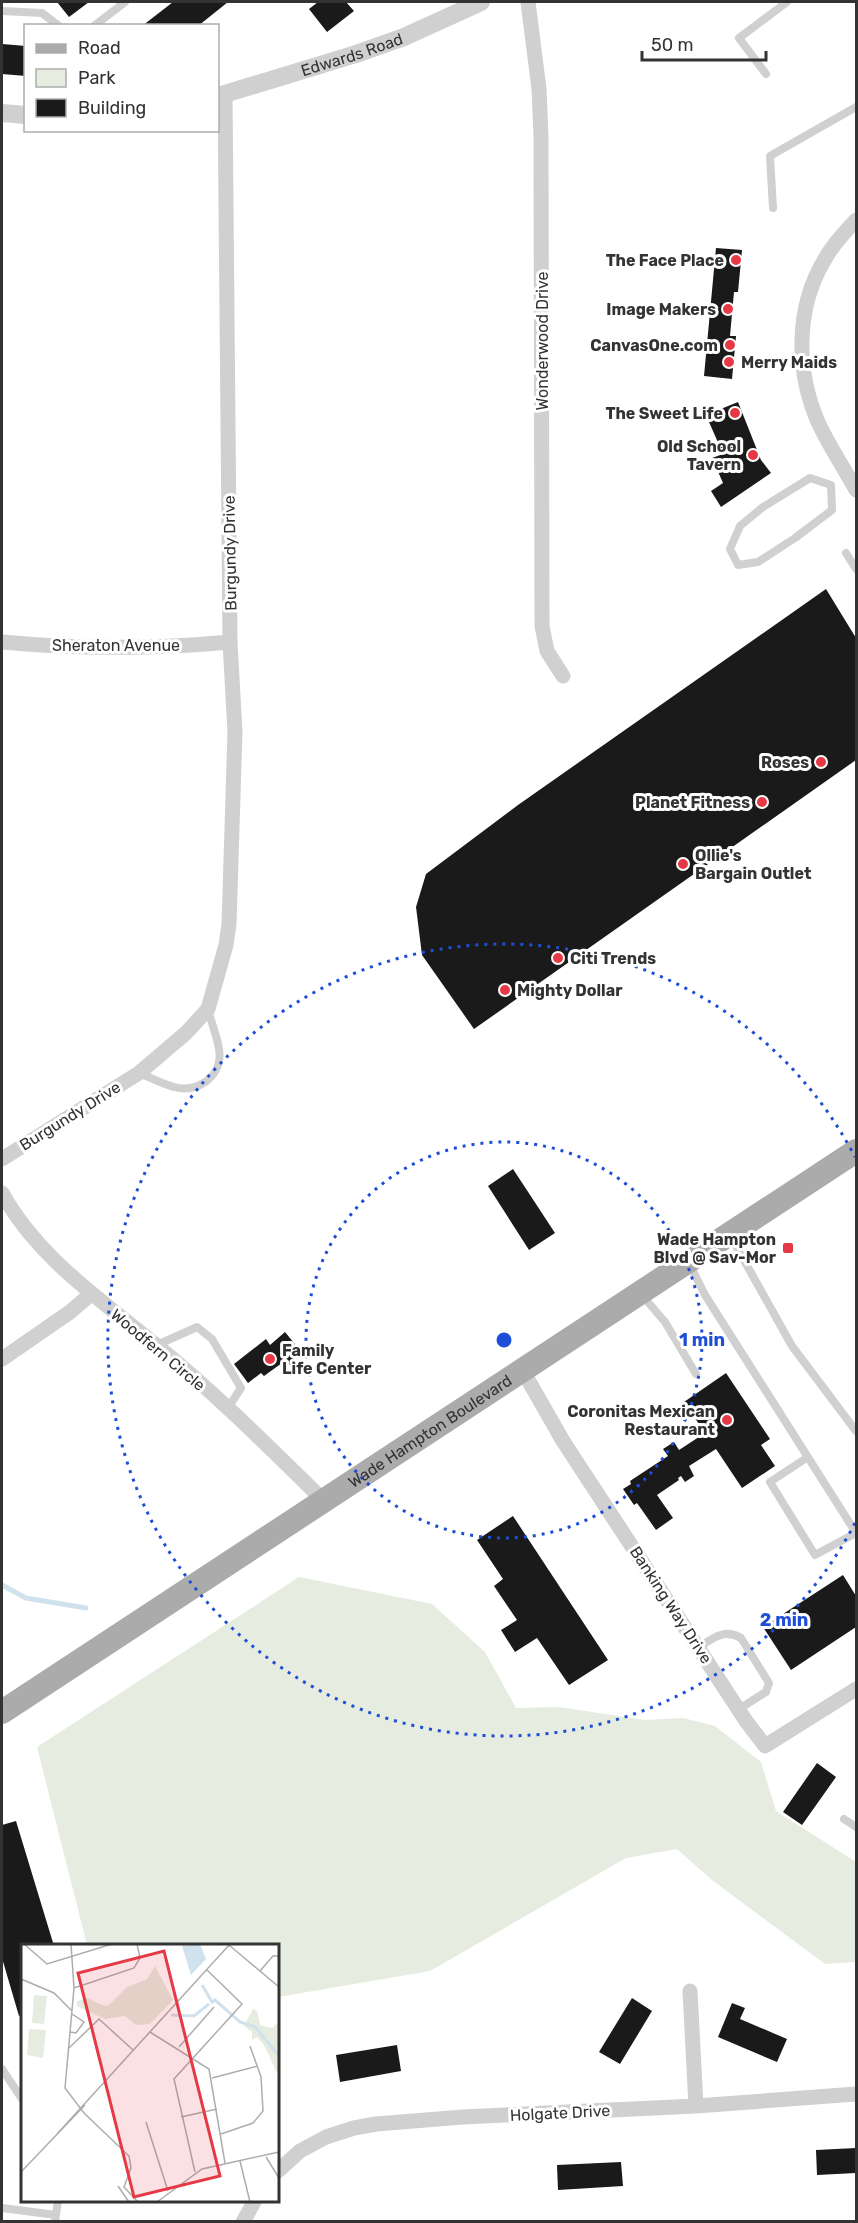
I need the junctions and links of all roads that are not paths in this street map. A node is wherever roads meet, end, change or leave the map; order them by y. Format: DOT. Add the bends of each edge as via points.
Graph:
graph roads {
  1 [pos="125,2"];
  2 [pos="481,2"];
  3 [pos="528,2"];
  4 [pos="787,2"];
  5 [pos="2,11"];
  6 [pos="56,24"];
  7 [pos="97,24"];
  8 [pos="766,74"];
  9 [pos="221,95"];
  10 [pos="856,107"];
  11 [pos="2,113"];
  12 [pos="24,115"];
  13 [pos="773,208"];
  14 [pos="856,220"];
  15 [pos="846,472"];
  16 [pos="831,485"];
  17 [pos="856,490"];
  18 [pos="846,553"];
  19 [pos="856,569"];
  20 [pos="2,642"];
  21 [pos="230,642"];
  22 [pos="563,676"];
  23 [pos="208,1008"];
  24 [pos="139,1073"];
  25 [pos="855,1156"];
  26 [pos="2,1159"];
  27 [pos="2,1193"];
  28 [pos="730,1234"];
  29 [pos="688,1262"];
  30 [pos="640,1293"];
  31 [pos="91,1294"];
  32 [pos="157,1345"];
  33 [pos="2,1359"];
  34 [pos="523,1371"];
  35 [pos="696,1374"];
  36 [pos="228,1408"];
  37 [pos="856,1431"];
  38 [pos="808,1457"];
  39 [pos="323,1500"];
  40 [pos="699,1647"];
  41 [pos="856,1689"];
  42 [pos="739,1709"];
  43 [pos="2,1712"];
  44 [pos="844,1819"];
  45 [pos="856,1827"];
  46 [pos="690,1991"];
  47 [pos="2,2069"];
  48 [pos="856,2094"];
  49 [pos="21,2098"];
  50 [pos="696,2106"];
  51 [pos="279,2170"];
  52 [pos="58,2202"];
  53 [pos="254,2202"];
  54 [pos="2,2208"];
  55 [pos="55,2218"];
  56 [pos="243,2222"];
  1 -- 7 [label="lane"];
  2 -- 9 [label="street, Edwards Road" via="366,50"];
  3 -- 22 [label="street, Wonderwood Drive" via="541,137 542,626 547,651"];
  4 -- 8 [label="lane" via="739,38"];
  5 -- 6 [label="lane" via="42,13"];
  9 -- 21 [label="street, Burgundy Drive"];
  10 -- 13 [label="lane" via="770,156"];
  11 -- 12 [label="street"];
  14 -- 15 [label="street" via="833,246 815,276 802,338 802,365 809,397"];
  15 -- 16 [label="lane"];
  15 -- 17 [label="street"];
  16 -- 16 [label="lane" via="810,478 740,526 730,549 738,565 758,562 832,510"];
  18 -- 19 [label="lane"];
  20 -- 21 [label="street, Sheraton Avenue" via="150,647"];
  21 -- 23 [label="street, Burgundy Drive" via="235,732 230,912 226,945"];
  23 -- 24 [label="street, Burgundy Drive" via="186,1033"];
  23 -- 24 [label="lane, Burgundy Drive" via="220,1052 210,1080 195,1087 176,1088"];
  24 -- 26 [label="street, Burgundy Drive"];
  25 -- 28 [label="main road, Wade Hampton Boulevard"];
  27 -- 31 [label="street, Woodfern Circle" via="15,1218"];
  28 -- 29 [label="main road, Wade Hampton Boulevard"];
  28 -- 37 [label="lane" via="792,1346"];
  29 -- 30 [label="main road, Wade Hampton Boulevard"];
  29 -- 38 [label="lane"];
  30 -- 34 [label="main road, Wade Hampton Boulevard"];
  30 -- 35 [label="lane" via="665,1322"];
  31 -- 32 [label="street, Woodfern Circle"];
  31 -- 33 [label="street"];
  32 -- 36 [label="street, Woodfern Circle"];
  32 -- 36 [label="lane" via="197,1327 212,1340 241,1388"];
  34 -- 39 [label="main road, Wade Hampton Boulevard"];
  34 -- 40 [label="street, Banking Way Drive" via="563,1441"];
  36 -- 39 [label="street, Woodfern Circle"];
  38 -- 38 [label="lane" via="856,1533 815,1555 771,1482"];
  39 -- 43 [label="main road, Wade Hampton Boulevard"];
  40 -- 42 [label="street, Banking Way Drive"];
  40 -- 42 [label="lane" via="722,1633 741,1638 769,1683 766,1692"];
  41 -- 42 [label="street, Banking Way Drive" via="765,1746"];
  44 -- 45 [label="lane"];
  46 -- 50 [label="street"];
  47 -- 49 [label="lane"];
  48 -- 50 [label="street, Holgate Drive"];
  50 -- 51 [label="street, Holgate Drive" via="463,2117 354,2128 310,2144"];
  52 -- 55 [label="lane"];
  53 -- 56 [label="street"];
  54 -- 55 [label="lane"];
}
